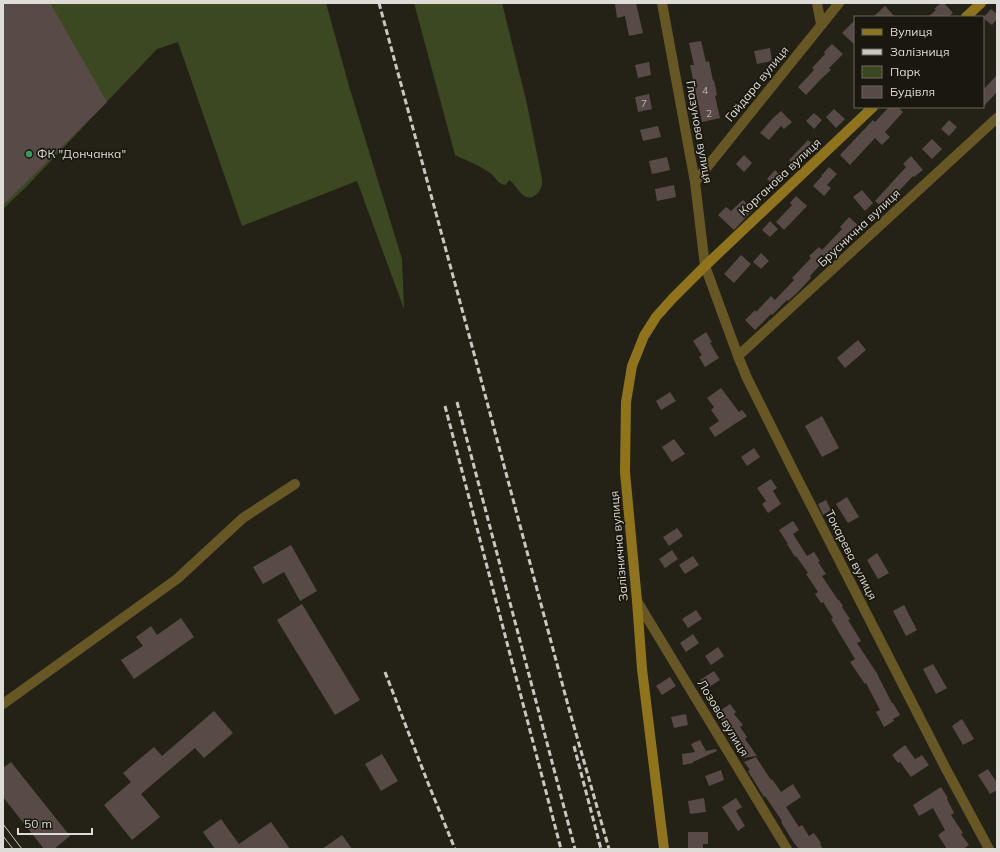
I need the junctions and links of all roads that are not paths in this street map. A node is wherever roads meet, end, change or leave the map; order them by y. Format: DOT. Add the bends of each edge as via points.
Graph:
graph roads {
  1 [pos="662,3"];
  2 [pos="818,3"];
  3 [pos="839,3"];
  4 [pos="981,3"];
  5 [pos="967,16"];
  6 [pos="822,24"];
  7 [pos="872,108"];
  8 [pos="997,118"];
  9 [pos="695,182"];
  10 [pos="705,266"];
  11 [pos="738,356"];
  12 [pos="295,484"];
  13 [pos="637,601"];
  14 [pos="3,704"];
  15 [pos="664,849"];
  16 [pos="787,849"];
  17 [pos="989,849"];
  1 -- 9 [label="street, Глазунова вулиця"];
  2 -- 6 [label="street"];
  3 -- 6 [label="street, Гайдара вулиця"];
  4 -- 5 [label="main road"];
  6 -- 9 [label="street, Гайдара вулиця"];
  7 -- 10 [label="main road, Корганова вулиця"];
  8 -- 11 [label="street, Бруснична вулиця"];
  9 -- 10 [label="street, Глазунова вулиця"];
  10 -- 11 [label="street, Токарева вулиця"];
  10 -- 13 [label="main road, Залізнична вулиця" via="656,317 644,336 632,366 626,402 625,472"];
  11 -- 17 [label="street, Токарева вулиця" via="794,473"];
  12 -- 14 [label="street" via="243,518 177,579"];
  13 -- 15 [label="main road, Залізнична вулиця" via="642,669"];
  13 -- 16 [label="street, Лозова вулиця"];
}
